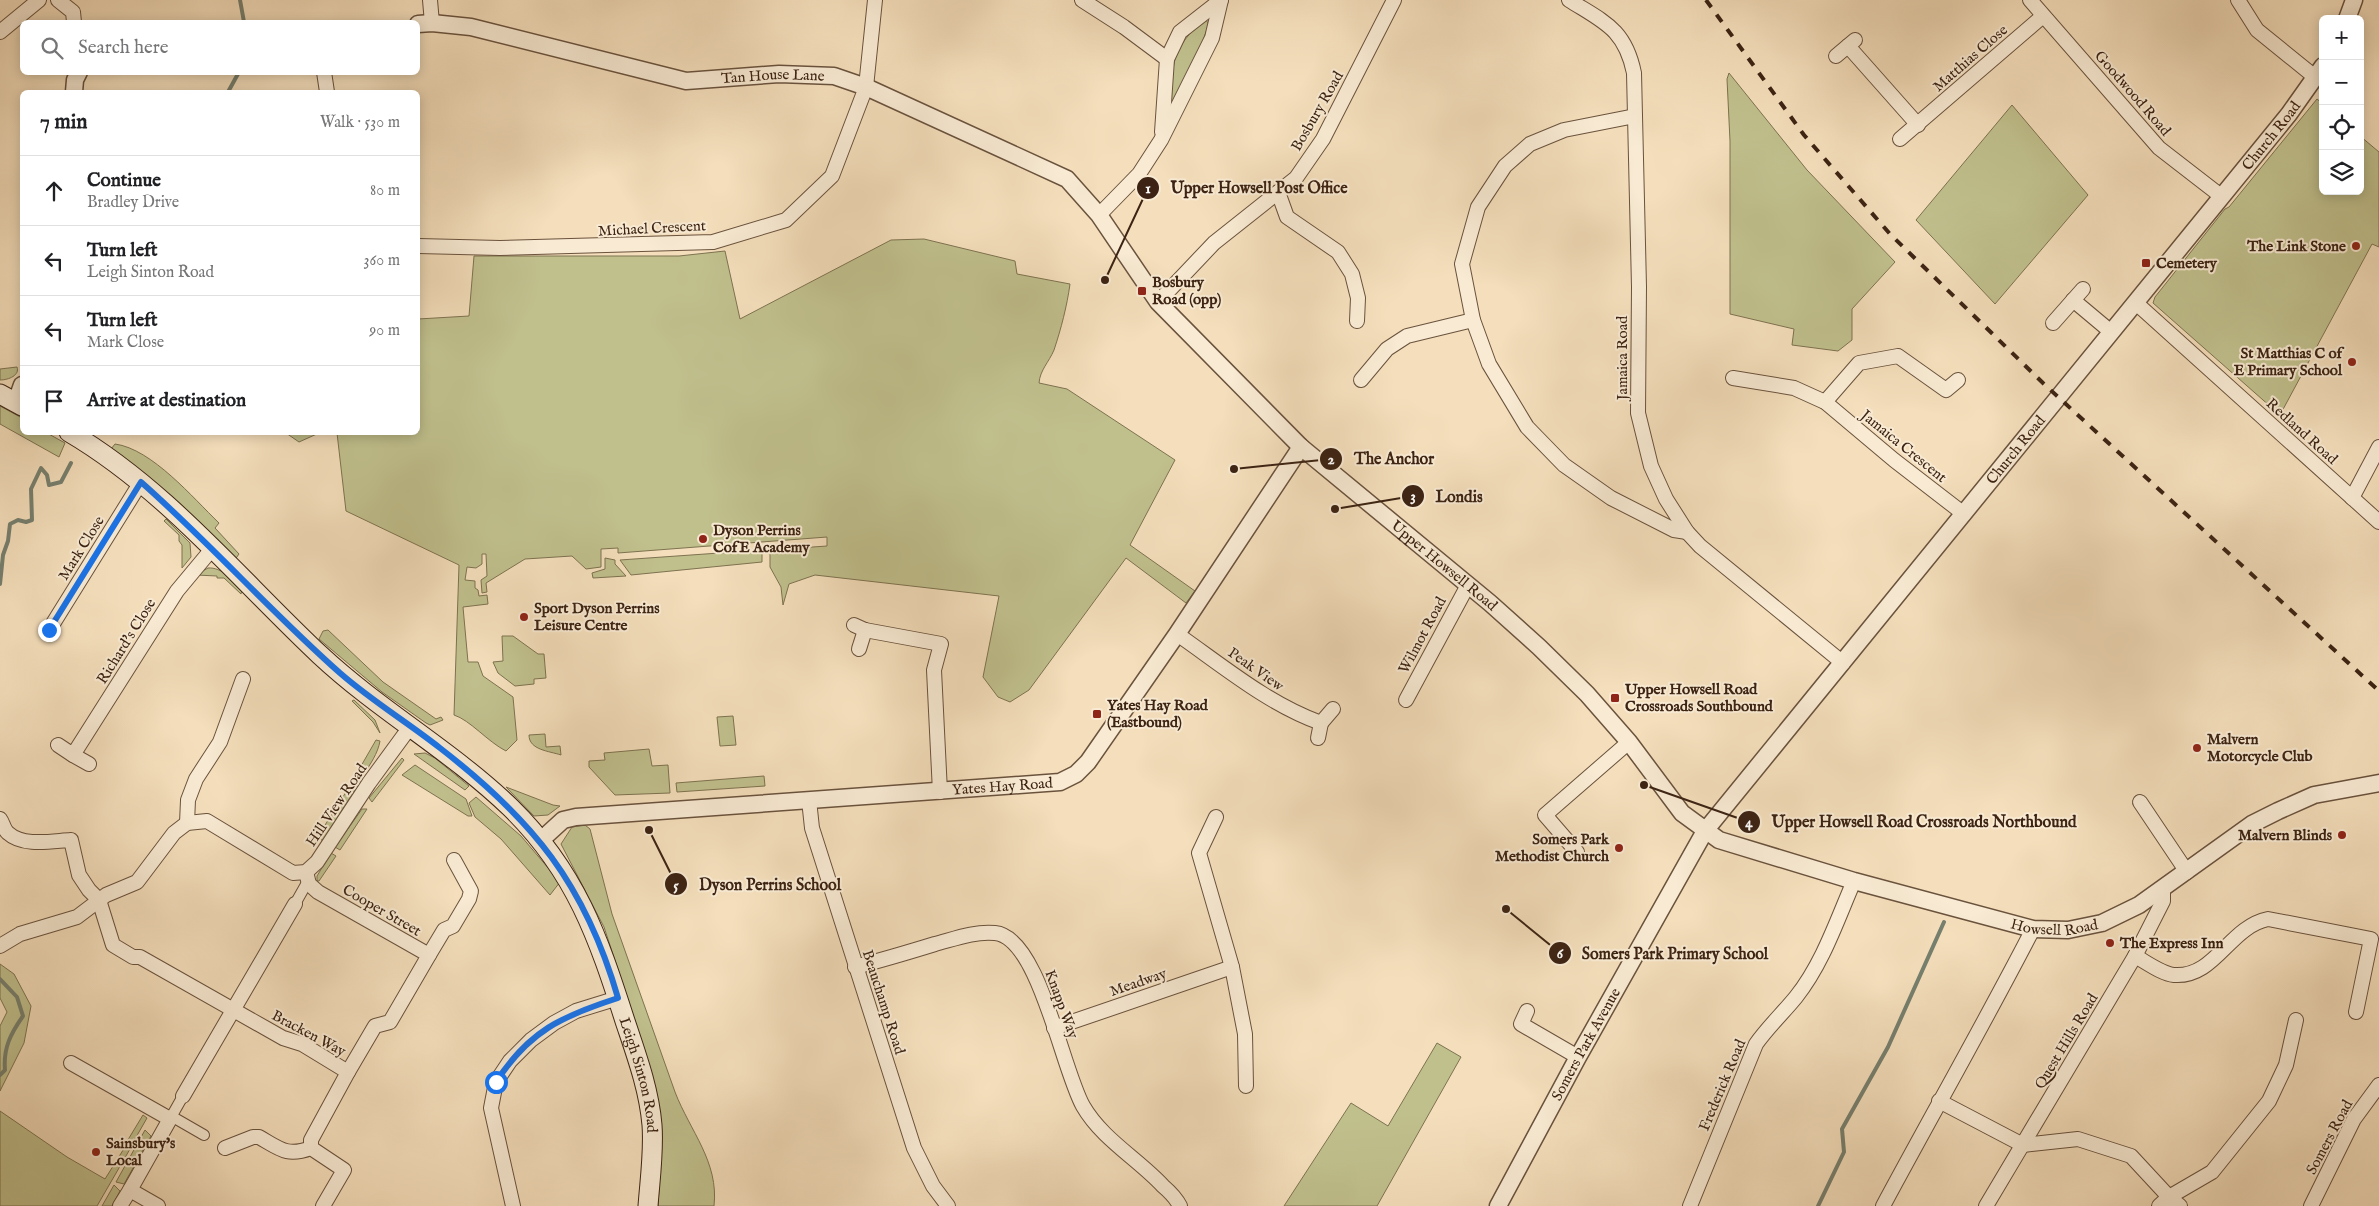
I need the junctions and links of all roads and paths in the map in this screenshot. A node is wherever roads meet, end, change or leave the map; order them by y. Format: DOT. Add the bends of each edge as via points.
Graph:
graph roads {
  1 [pos="40,0"];
  2 [pos="58,0"];
  3 [pos="430,0"];
  4 [pos="876,0"];
  5 [pos="1082,0"];
  6 [pos="1221,0"];
  7 [pos="1394,0"];
  8 [pos="1569,0"];
  9 [pos="2030,0"];
  10 [pos="2238,0"];
  11 [pos="2354,0"];
  12 [pos="2348,15"];
  13 [pos="2044,16"];
  14 [pos="73,18"];
  15 [pos="425,24"];
  16 [pos="0,32"];
  17 [pos="1836,56"];
  18 [pos="1167,59"];
  19 [pos="2319,72"];
  20 [pos="324,75"];
  21 [pos="866,86"];
  22 [pos="327,90"];
  23 [pos="1635,116"];
  24 [pos="1918,125"];
  25 [pos="1161,140"];
  26 [pos="1900,140"];
  27 [pos="1278,192"];
  28 [pos="2221,196"];
  29 [pos="1099,215"];
  30 [pos="420,246"];
  31 [pos="2083,289"];
  32 [pos="2073,300"];
  33 [pos="1158,302"];
  34 [pos="2136,303"];
  35 [pos="1357,320"];
  36 [pos="1472,320"];
  37 [pos="2053,324"];
  38 [pos="2110,331"];
  39 [pos="1732,378"];
  40 [pos="1360,380"];
  41 [pos="1958,380"];
  42 [pos="20,389"];
  43 [pos="13,401"];
  44 [pos="1825,402"];
  45 [pos="74,435"];
  46 [pos="1301,447"];
  47 [pos="2379,447"];
  48 [pos="141,482"];
  49 [pos="2352,498"];
  50 [pos="1964,514"];
  51 [pos="2379,522"];
  52 [pos="1687,532"];
  53 [pos="212,549"];
  54 [pos="1468,585"];
  55 [pos="49,630"];
  56 [pos="1177,634"];
  57 [pos="859,648"];
  58 [pos="1843,663"];
  59 [pos="243,679"];
  60 [pos="1406,700"];
  61 [pos="1333,709"];
  62 [pos="1321,723"];
  63 [pos="410,727"];
  64 [pos="1318,738"];
  65 [pos="1629,742"];
  66 [pos="58,745"];
  67 [pos="74,755"];
  68 [pos="89,764"];
  69 [pos="2379,783"];
  70 [pos="940,792"];
  71 [pos="809,800"];
  72 [pos="2140,802"];
  73 [pos="1216,817"];
  74 [pos="0,819"];
  75 [pos="187,823"];
  76 [pos="1705,831"];
  77 [pos="540,841"];
  78 [pos="1578,852"];
  79 [pos="454,860"];
  80 [pos="2186,872"];
  81 [pos="307,876"];
  82 [pos="1854,880"];
  83 [pos="2162,888"];
  84 [pos="99,900"];
  85 [pos="295,904"];
  86 [pos="2033,929"];
  87 [pos="0,946"];
  88 [pos="429,955"];
  89 [pos="2135,956"];
  90 [pos="1232,966"];
  91 [pos="855,968"];
  92 [pos="618,998"];
  93 [pos="233,1009"];
  94 [pos="1527,1011"];
  95 [pos="2356,1012"];
  96 [pos="2296,1020"];
  97 [pos="1054,1028"];
  98 [pos="1578,1057"];
  99 [pos="71,1063"];
  100 [pos="348,1072"];
  101 [pos="2379,1084"];
  102 [pos="1246,1086"];
  103 [pos="183,1096"];
  104 [pos="1939,1100"];
  105 [pos="171,1117"];
  106 [pos="204,1135"];
  107 [pos="2022,1144"];
  108 [pos="225,1148"];
  109 [pos="311,1148"];
  110 [pos="130,1190"];
  111 [pos="2164,1202"];
  112 [pos="120,1206"];
  113 [pos="158,1206"];
  114 [pos="323,1206"];
  115 [pos="512,1206"];
  116 [pos="648,1206"];
  117 [pos="948,1206"];
  118 [pos="1180,1206"];
  119 [pos="1498,1206"];
  120 [pos="1690,1206"];
  121 [pos="1883,1206"];
  122 [pos="1986,1206"];
  123 [pos="2180,1206"];
  124 [pos="2311,1206"];
  1 -- 16 [label="street"];
  2 -- 14 [label="street"];
  3 -- 15 [label="street"];
  4 -- 21 [label="street, Michael Crescent"];
  5 -- 18 [label="street"];
  6 -- 18 [label="street" via="1180,32"];
  6 -- 25 [label="street" via="1212,38"];
  7 -- 27 [label="street, Bosbury Road" via="1323,139 1296,178"];
  8 -- 23 [label="street, Jamaica Road" via="1612,28 1630,51 1636,89"];
  9 -- 13 [label="street, Goodwood Road"];
  10 -- 19 [label="street" via="2258,30"];
  11 -- 12 [label="street"];
  13 -- 24 [label="street, Matthias Close"];
  13 -- 28 [label="street, Goodwood Road" via="2159,148"];
  15 -- 21 [label="street, Tan House Lane" via="471,27 686,81 779,74 834,76"];
  17 -- 24 [label="street" via="1851,43"];
  18 -- 25 [label="street"];
  19 -- 28 [label="street, Church Road" via="2289,114"];
  20 -- 22 [label="street"];
  21 -- 29 [label="street, Tan House Lane" via="1067,179"];
  21 -- 30 [label="street, Michael Crescent" via="832,176 786,220 713,242 500,248"];
  23 -- 36 [label="street" via="1564,130 1530,144 1505,166 1478,207 1462,264"];
  23 -- 52 [label="street, Jamaica Road" via="1638,413 1652,466 1666,499"];
  24 -- 26 [label="street, Matthias Close"];
  25 -- 29 [label="street" via="1139,174"];
  27 -- 33 [label="street, Bosbury Road" via="1214,243"];
  27 -- 35 [label="street" via="1287,217 1338,252 1352,274 1358,298"];
  28 -- 34 [label="street, Church Road"];
  29 -- 33 [label="street, Upper Howsell Road"];
  31 -- 32 [label="street"];
  32 -- 37 [label="street"];
  32 -- 38 [label="street"];
  33 -- 46 [label="street, Upper Howsell Road"];
  34 -- 38 [label="street, Church Road"];
  34 -- 49 [label="street, Redland Road"];
  36 -- 40 [label="street" via="1407,336 1387,349"];
  36 -- 52 [label="street" via="1501,388 1545,447 1564,465 1611,498 1674,530"];
  38 -- 50 [label="street, Church Road"];
  39 -- 44 [label="street, Jamaica Crescent" via="1794,388"];
  41 -- 44 [label="street" via="1946,390 1898,356 1870,360 1858,363"];
  42 -- 43 [label="street"];
  44 -- 50 [label="street, Jamaica Crescent"];
  45 -- 48 [label="main road, Leigh Sinton Road"];
  46 -- 54 [label="street, Upper Howsell Road"];
  46 -- 56 [label="street, Yates Hay Road"];
  47 -- 49 [label="street"];
  48 -- 53 [label="main road, Leigh Sinton Road"];
  48 -- 55 [label="street, Mark Close"];
  49 -- 51 [label="street, Redland Road"];
  50 -- 58 [label="street, Church Road"];
  52 -- 58 [label="street, Jamaica Road"];
  53 -- 63 [label="main road, Leigh Sinton Road" via="327,662"];
  53 -- 67 [label="street, Richard's Close" via="177,591"];
  54 -- 60 [label="street, Wilmot Road"];
  54 -- 65 [label="street, Upper Howsell Road" via="1553,660"];
  56 -- 62 [label="street, Peak View" via="1275,702 1297,715"];
  56 -- 70 [label="street, Yates Hay Road" via="1088,762 1076,774 1060,782"];
  57 -- 70 [label="street" via="860,628 946,644 934,670"];
  58 -- 76 [label="street, Church Road"];
  59 -- 75 [label="street" via="220,742 196,780 188,800"];
  61 -- 62 [label="street"];
  62 -- 64 [label="street"];
  63 -- 77 [label="main road, Leigh Sinton Road" via="496,794"];
  63 -- 81 [label="street, Hill View Road"];
  65 -- 76 [label="street, Upper Howsell Road" via="1682,813"];
  65 -- 78 [label="street" via="1545,815"];
  66 -- 67 [label="street"];
  67 -- 68 [label="street"];
  69 -- 80 [label="street, Howsell Road" via="2314,795 2278,811 2252,824"];
  70 -- 71 [label="street, Yates Hay Road"];
  71 -- 77 [label="street, Yates Hay Road" via="576,817 563,820"];
  71 -- 91 [label="street, Beauchamp Road" via="812,828"];
  72 -- 80 [label="street"];
  73 -- 90 [label="street" via="1199,853"];
  74 -- 84 [label="street" via="6,832 16,838 33,842 71,840 79,875"];
  75 -- 81 [label="street" via="206,821 280,867"];
  75 -- 84 [label="street" via="174,833 137,882"];
  76 -- 82 [label="street, Howsell Road" via="1719,840"];
  76 -- 98 [label="street, Somers Park Avenue"];
  77 -- 92 [label="main road, Leigh Sinton Road" via="564,872 596,932"];
  79 -- 88 [label="street" via="472,891 453,926 444,930"];
  80 -- 83 [label="street, Howsell Road"];
  81 -- 85 [label="street"];
  81 -- 88 [label="street, Cooper Street" via="309,884 318,892"];
  82 -- 86 [label="street, Howsell Road"];
  82 -- 120 [label="street, Frederick Road" via="1822,957 1796,997 1756,1044"];
  83 -- 86 [label="street, Howsell Road" via="2139,905 2102,923 2068,930"];
  83 -- 89 [label="street, Quest Hills Road" via="2163,901"];
  84 -- 87 [label="street" via="77,917 20,934"];
  84 -- 93 [label="street, Bracken Way" via="113,945"];
  85 -- 93 [label="street"];
  86 -- 104 [label="street" via="1989,1015"];
  88 -- 100 [label="street, Cooper Street" via="390,1022 375,1026"];
  89 -- 95 [label="street" via="2172,975 2194,974 2254,922 2268,919 2371,940"];
  89 -- 107 [label="street, Quest Hills Road"];
  90 -- 97 [label="street, Meadway"];
  90 -- 102 [label="street" via="1245,1034"];
  91 -- 97 [label="street, Knapp Way" via="973,934 995,933 1011,937 1027,958"];
  91 -- 117 [label="street, Beauchamp Road" via="914,1148 933,1186"];
  92 -- 115 [label="street" via="576,1011 554,1023 510,1061 496,1082 491,1108"];
  92 -- 116 [label="main road, Leigh Sinton Road" via="638,1060 652,1124"];
  93 -- 100 [label="street, Bracken Way"];
  93 -- 103 [label="street"];
  94 -- 98 [label="street" via="1521,1024"];
  96 -- 111 [label="street" via="2286,1065 2269,1101 2212,1172"];
  97 -- 118 [label="street, Knapp Way" via="1083,1106 1102,1130 1154,1176"];
  98 -- 119 [label="street, Somers Park Avenue"];
  99 -- 105 [label="street"];
  100 -- 109 [label="street, Bracken Way" via="311,1140"];
  101 -- 124 [label="street, Somers Road" via="2354,1119"];
  103 -- 105 [label="street"];
  104 -- 107 [label="street"];
  104 -- 121 [label="street"];
  105 -- 106 [label="street"];
  105 -- 110 [label="street"];
  107 -- 111 [label="street" via="2078,1139 2131,1156"];
  107 -- 122 [label="street, Quest Hills Road"];
  108 -- 109 [label="street" via="259,1137 294,1154"];
  109 -- 114 [label="street" via="344,1170"];
  110 -- 112 [label="street"];
  110 -- 113 [label="street"];
  111 -- 123 [label="street"];
}
